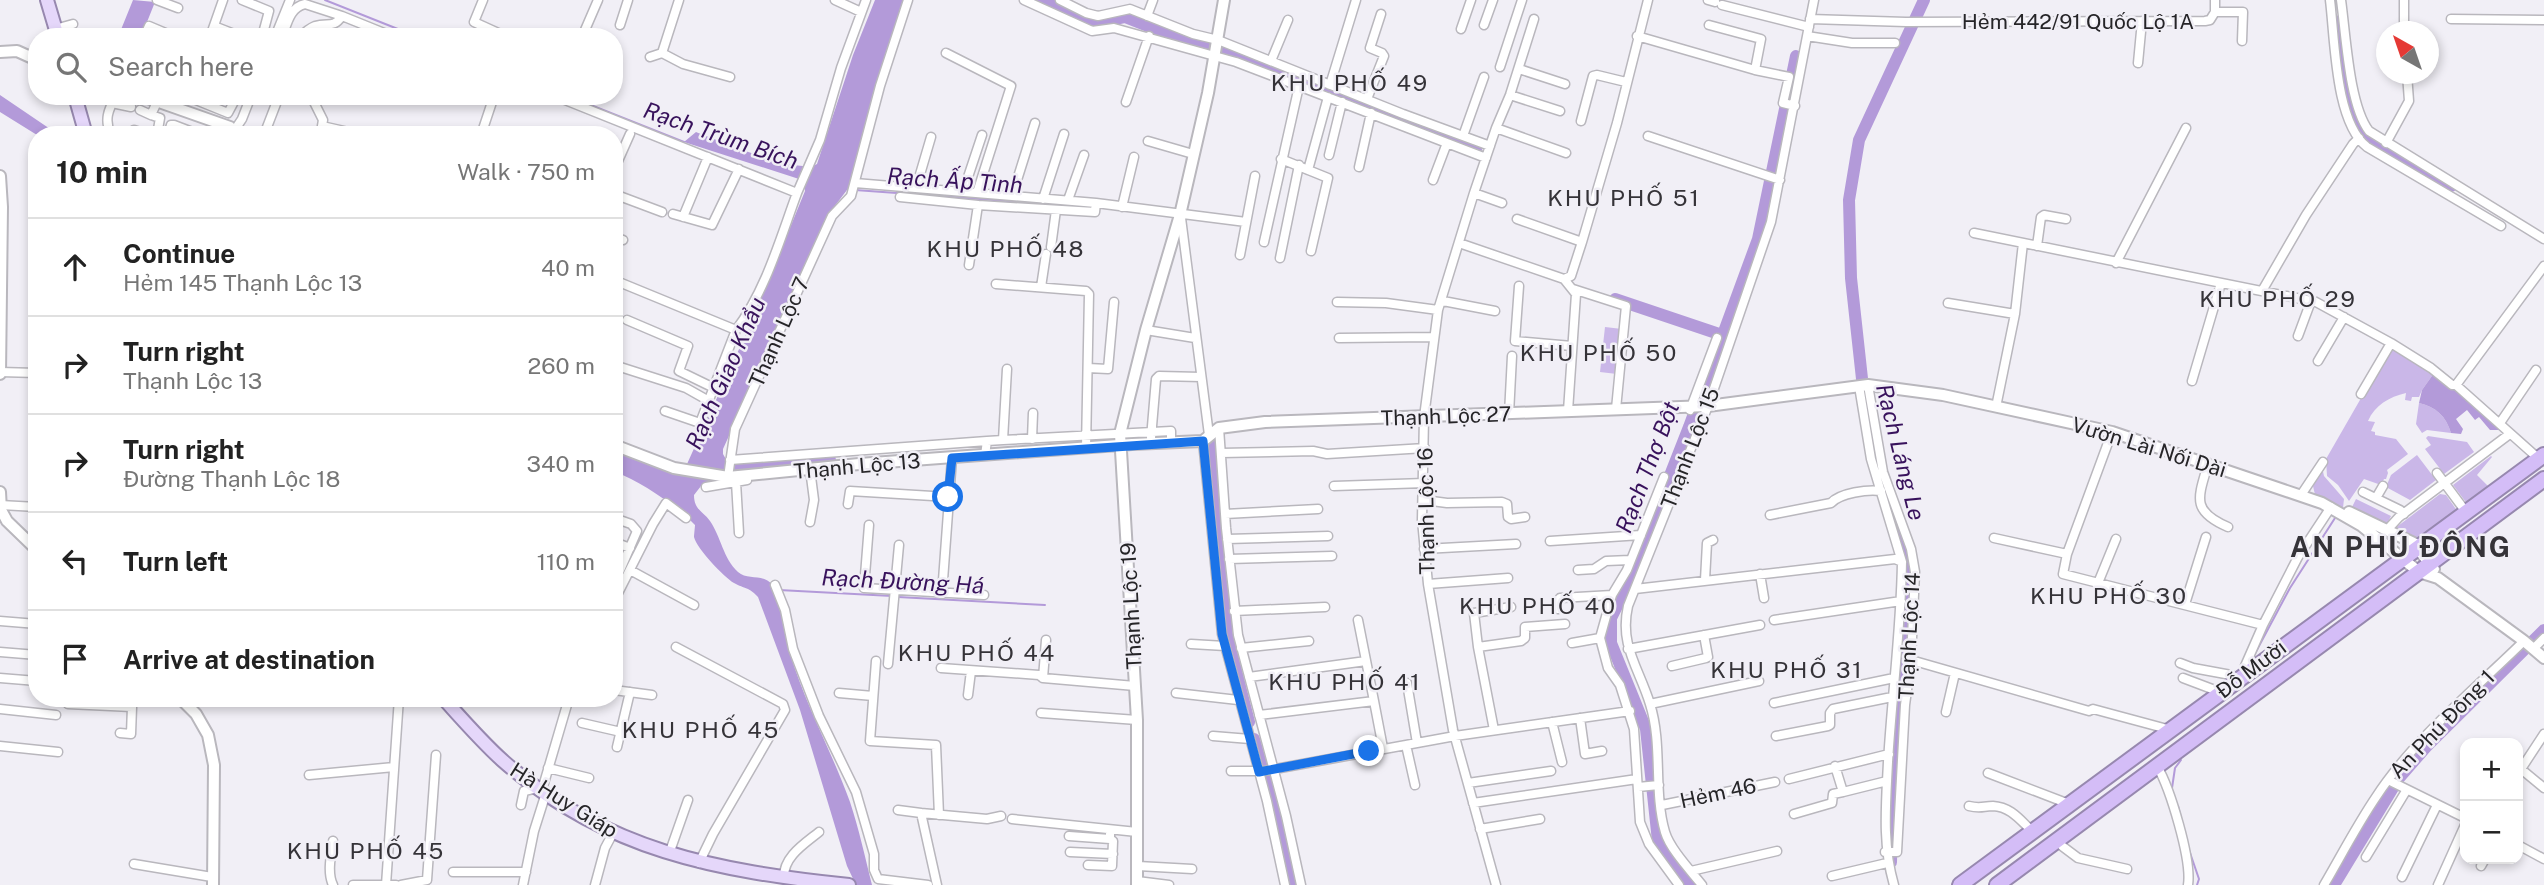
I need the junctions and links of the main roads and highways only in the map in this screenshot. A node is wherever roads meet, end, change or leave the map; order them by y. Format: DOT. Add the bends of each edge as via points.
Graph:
graph roads {
  1 [pos="47,0"];
  2 [pos="55,28"];
  3 [pos="78,105"];
  4 [pos="84,126"];
  5 [pos="2542,460"];
  6 [pos="2544,479"];
  7 [pos="2544,490"];
  8 [pos="2423,565"];
  9 [pos="452,707"];
  10 [pos="2173,731"];
  11 [pos="2159,769"];
  12 [pos="761,880"];
  13 [pos="828,884"];
  14 [pos="849,885"];
  15 [pos="1960,885"];
  16 [pos="1971,885"];
  17 [pos="1997,885"];
  18 [pos="2010,885"];
  1 -- 2 [label="main road"];
  3 -- 4 [label="main road"];
  5 -- 8 [label="highway, Đỗ Mười"];
  5 -- 8 [label="highway, Đỗ Mười" via="2466,512"];
  6 -- 8 [label="highway, Đỗ Mười"];
  7 -- 8 [label="highway, Đỗ Mười"];
  8 -- 10 [label="highway, Đỗ Mười"];
  8 -- 10 [label="highway, Đỗ Mười" via="2241,677"];
  8 -- 11 [label="highway, Đỗ Mười"];
  9 -- 12 [label="main road, Hà Huy Giáp" via="503,761 613,834"];
  10 -- 15 [label="highway, Đỗ Mười"];
  10 -- 16 [label="highway, Đỗ Mười"];
  11 -- 17 [label="highway, Đỗ Mười"];
  11 -- 18 [label="highway, Đỗ Mười"];
  12 -- 13 [label="main road, Hà Huy Giáp"];
  13 -- 14 [label="main road, Hà Huy Giáp"];
}
